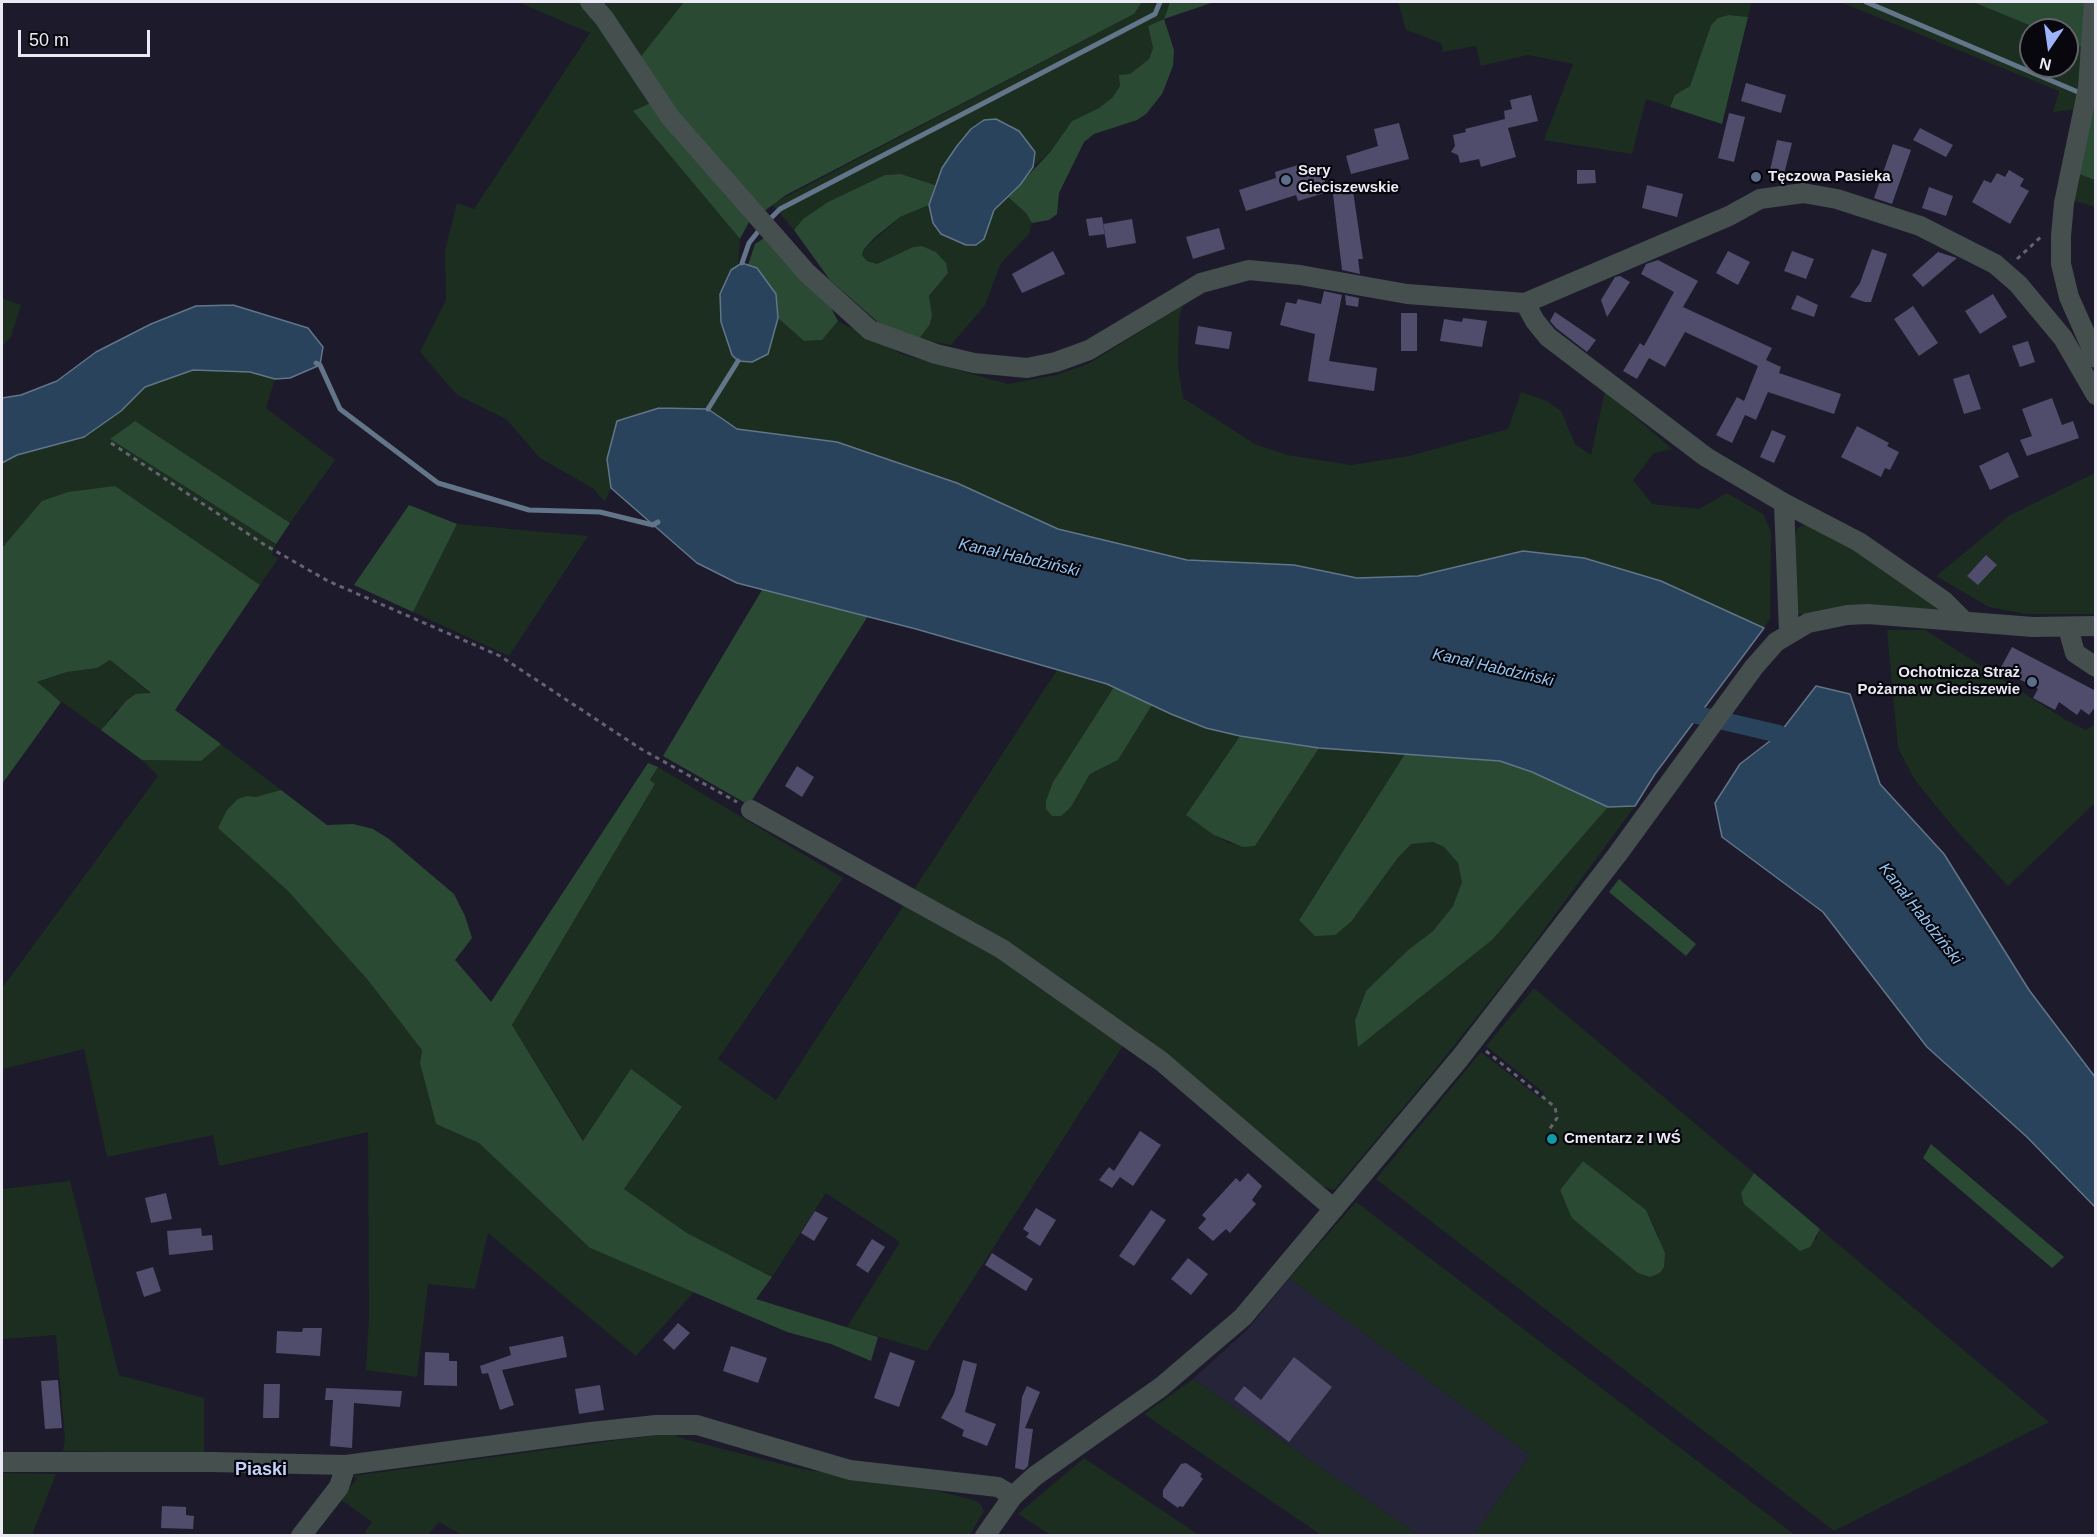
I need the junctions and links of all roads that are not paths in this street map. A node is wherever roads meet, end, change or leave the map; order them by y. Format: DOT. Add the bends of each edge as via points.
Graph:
graph roads {
  1 [pos="590,2"];
  2 [pos="2094,2"];
  3 [pos="1525,303"];
  4 [pos="2096,357"];
  5 [pos="2096,395"];
  6 [pos="1784,503"];
  7 [pos="1965,622"];
  8 [pos="2096,626"];
  9 [pos="2068,628"];
  10 [pos="1789,632"];
  11 [pos="2096,667"];
  12 [pos="751,810"];
  13 [pos="1334,1209"];
  14 [pos="2,1462"];
  15 [pos="346,1465"];
  16 [pos="1013,1496"];
  17 [pos="301,1536"];
  18 [pos="985,1536"];
  1 -- 3 [label="street" via="670,117 807,273 870,330 936,354 974,363 1027,368 1089,350 1201,283 1249,270 1407,294"];
  2 -- 4 [label="street" via="2088,88 2064,202 2061,264 2069,297"];
  3 -- 5 [label="street" via="1729,216 1760,199 1803,193 1873,210 1946,238 1995,264 2018,284 2063,338"];
  3 -- 6 [label="street" via="1548,337 1588,368 1706,457"];
  6 -- 7 [label="street" via="1859,542 1944,601"];
  6 -- 10 [label="street"];
  7 -- 9 [label="street"];
  7 -- 10 [label="street" via="1847,615 1808,623"];
  8 -- 9 [label="street"];
  9 -- 11 [label="street" via="2075,653"];
  10 -- 13 [label="street" via="1754,668 1473,1041"];
  12 -- 13 [label="street" via="1002,948 1161,1061"];
  13 -- 16 [label="street" via="1243,1317 1161,1387 1035,1476"];
  14 -- 15 [label="street"];
  15 -- 16 [label="street" via="591,1432 697,1425 850,1470 998,1487"];
  15 -- 17 [label="street" via="339,1487"];
  16 -- 18 [label="street"];
}
